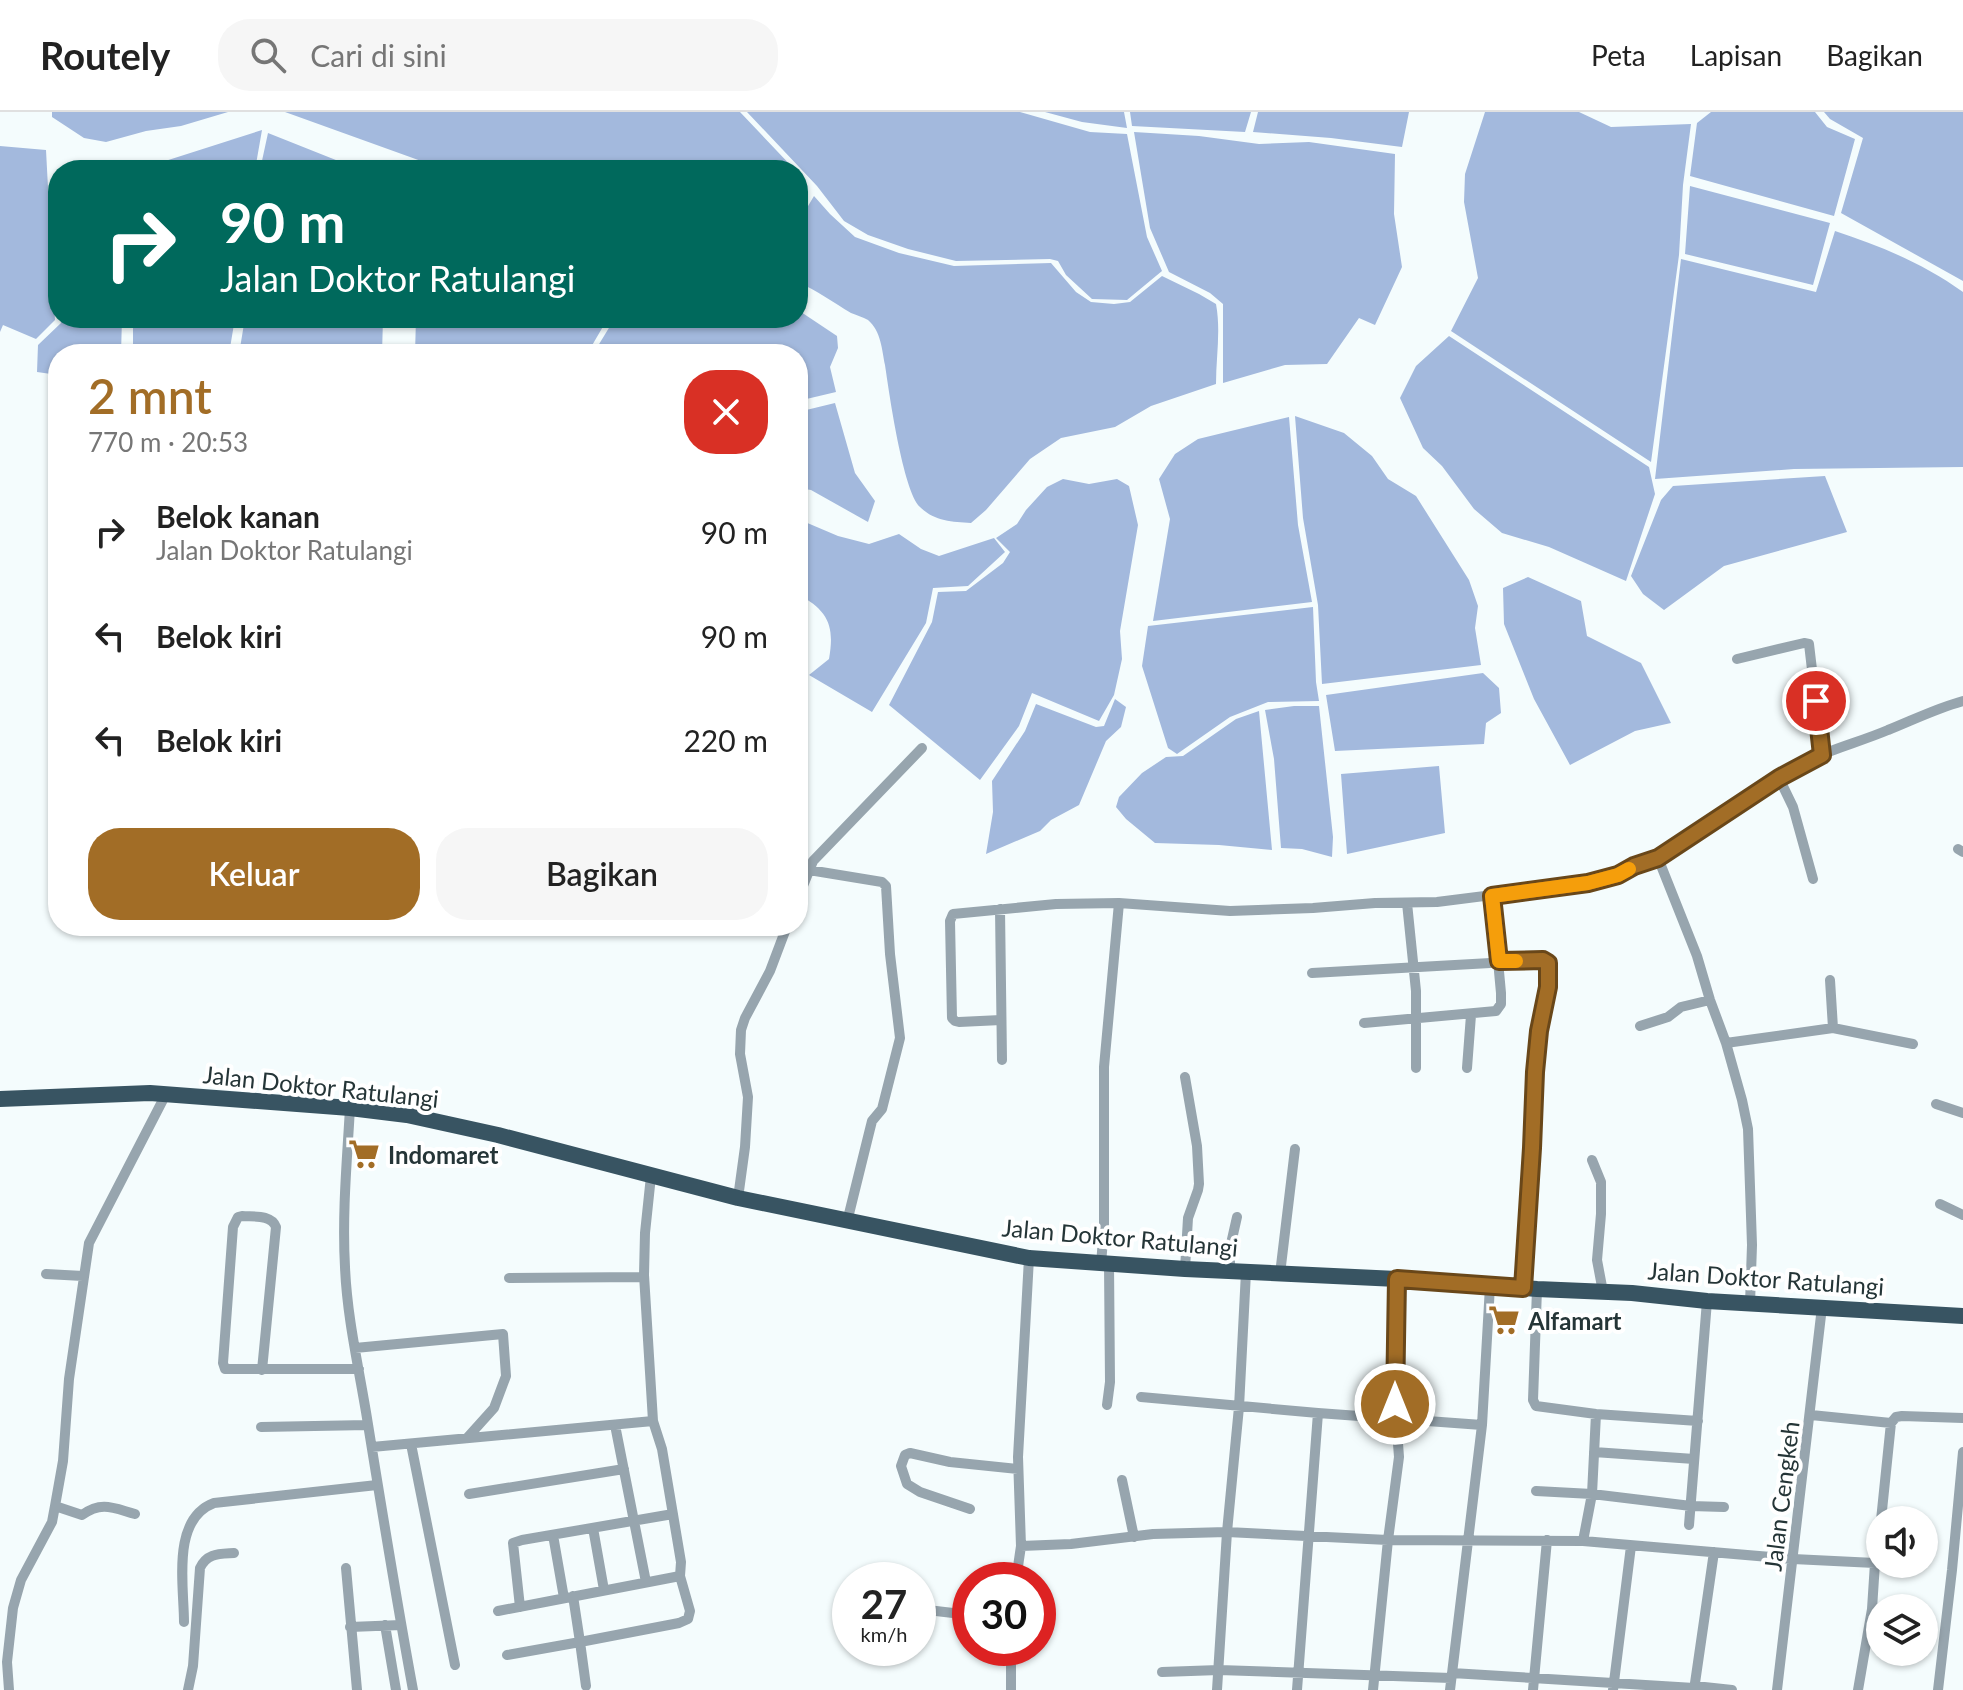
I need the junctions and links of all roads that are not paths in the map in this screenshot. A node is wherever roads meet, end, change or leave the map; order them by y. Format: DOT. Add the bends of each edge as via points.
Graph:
graph roads {
  1 [pos="1737,659"];
  2 [pos="1963,701"];
  3 [pos="922,748"];
  4 [pos="1822,755"];
  5 [pos="1779,778"];
  6 [pos="1658,858"];
  7 [pos="809,870"];
  8 [pos="1813,879"];
  9 [pos="1492,896"];
  10 [pos="1119,903"];
  11 [pos="1407,903"];
  12 [pos="1000,909"];
  13 [pos="783,936"];
  14 [pos="1499,961"];
  15 [pos="1414,966"];
  16 [pos="1312,973"];
  17 [pos="1830,980"];
  18 [pos="1710,1000"];
  19 [pos="1471,1015"];
  20 [pos="1417,1019"];
  21 [pos="1001,1020"];
  22 [pos="1364,1023"];
  23 [pos="1640,1026"];
  24 [pos="1833,1028"];
  25 [pos="1726,1043"];
  26 [pos="1913,1044"];
  27 [pos="1002,1060"];
  28 [pos="1416,1068"];
  29 [pos="1467,1068"];
  30 [pos="1185,1077"];
  31 [pos="166,1094"];
  32 [pos="0,1099"];
  33 [pos="1936,1104"];
  34 [pos="350,1108"];
  35 [pos="1963,1113"];
  36 [pos="1295,1149"];
  37 [pos="1592,1160"];
  38 [pos="651,1176"];
  39 [pos="738,1198"];
  40 [pos="1940,1204"];
  41 [pos="1963,1215"];
  42 [pos="1237,1217"];
  43 [pos="847,1222"];
  44 [pos="1029,1258"];
  45 [pos="1105,1264"];
  46 [pos="1185,1269"];
  47 [pos="1238,1272"];
  48 [pos="46,1274"];
  49 [pos="1280,1274"];
  50 [pos="82,1276"];
  51 [pos="644,1277"];
  52 [pos="509,1278"];
  53 [pos="1397,1279"];
  54 [pos="1490,1286"];
  55 [pos="1530,1289"];
  56 [pos="1603,1292"];
  57 [pos="1707,1301"];
  58 [pos="1750,1304"];
  59 [pos="1822,1307"];
  60 [pos="1963,1316"];
  61 [pos="355,1348"];
  62 [pos="359,1369"];
  63 [pos="262,1370"];
  64 [pos="1141,1397"];
  65 [pos="1107,1405"];
  66 [pos="1239,1407"];
  67 [pos="1318,1413"];
  68 [pos="1596,1414"];
  69 [pos="1811,1415"];
  70 [pos="1963,1418"];
  71 [pos="1397,1419"];
  72 [pos="653,1421"];
  73 [pos="1698,1421"];
  74 [pos="1891,1423"];
  75 [pos="368,1425"];
  76 [pos="615,1425"];
  77 [pos="1482,1425"];
  78 [pos="261,1427"];
  79 [pos="467,1438"];
  80 [pos="411,1444"];
  81 [pos="372,1447"];
  82 [pos="1594,1452"];
  83 [pos="1963,1452"];
  84 [pos="1694,1459"];
  85 [pos="624,1469"];
  86 [pos="1018,1469"];
  87 [pos="1122,1480"];
  88 [pos="377,1485"];
  89 [pos="1536,1491"];
  90 [pos="469,1494"];
  91 [pos="1592,1494"];
  92 [pos="55,1506"];
  93 [pos="1691,1506"];
  94 [pos="1882,1506"];
  95 [pos="1724,1507"];
  96 [pos="970,1509"];
  97 [pos="135,1514"];
  98 [pos="673,1514"];
  99 [pos="634,1521"];
  100 [pos="1689,1525"];
  101 [pos="593,1528"];
  102 [pos="1227,1532"];
  103 [pos="553,1535"];
  104 [pos="1308,1535"];
  105 [pos="1134,1537"];
  106 [pos="1388,1540"];
  107 [pos="1469,1540"];
  108 [pos="1547,1540"];
  109 [pos="1583,1541"];
  110 [pos="1021,1546"];
  111 [pos="1631,1546"];
  112 [pos="1714,1552"];
  113 [pos="234,1553"];
  114 [pos="1793,1559"];
  115 [pos="1019,1562"];
  116 [pos="1866,1563"];
  117 [pos="346,1568"];
  118 [pos="680,1576"];
  119 [pos="1874,1578"];
  120 [pos="646,1582"];
  121 [pos="604,1590"];
  122 [pos="568,1597"];
  123 [pos="520,1607"];
  124 [pos="498,1611"];
  125 [pos="184,1622"];
  126 [pos="385,1625"];
  127 [pos="401,1625"];
  128 [pos="350,1627"];
  129 [pos="580,1642"];
  130 [pos="507,1655"];
  131 [pos="455,1665"];
  132 [pos="1011,1666"];
  133 [pos="1219,1670"];
  134 [pos="1162,1672"];
  135 [pos="1299,1673"];
  136 [pos="1374,1675"];
  137 [pos="1451,1680"];
  138 [pos="0,1684"];
  139 [pos="1534,1684"];
  140 [pos="586,1686"];
  141 [pos="1613,1686"];
  142 [pos="1694,1688"];
  143 [pos="9,1690"];
  144 [pos="188,1690"];
  145 [pos="357,1690"];
  146 [pos="396,1690"];
  147 [pos="413,1690"];
  148 [pos="1011,1690"];
  149 [pos="1217,1690"];
  150 [pos="1297,1690"];
  151 [pos="1373,1690"];
  152 [pos="1732,1690"];
  153 [pos="1777,1690"];
  154 [pos="1858,1690"];
  155 [pos="1938,1690"];
  1 -- 4 [label="street" via="1809,644"];
  2 -- 4 [label="street"];
  3 -- 7 [label="street"];
  4 -- 5 [label="street"];
  5 -- 6 [label="street"];
  5 -- 8 [label="street" via="1793,807"];
  6 -- 9 [label="street" via="1596,881"];
  6 -- 18 [label="street"];
  7 -- 43 [label="street" via="886,886 900,1038"];
  9 -- 11 [label="street"];
  9 -- 14 [label="street"];
  10 -- 11 [label="street" via="1230,911"];
  10 -- 12 [label="street"];
  10 -- 45 [label="street" via="1104,1067"];
  11 -- 15 [label="street"];
  12 -- 21 [label="street"];
  12 -- 21 [label="street" via="956,912 950,921 952,1018"];
  13 -- 39 [label="street" via="741,1030 748,1097"];
  14 -- 15 [label="street"];
  14 -- 19 [label="street" via="1501,1004 1493,1013"];
  14 -- 55 [label="street" via="1543,960 1550,971 1535,1072"];
  15 -- 16 [label="street"];
  15 -- 20 [label="street"];
  17 -- 24 [label="street"];
  18 -- 23 [label="street"];
  18 -- 25 [label="street"];
  19 -- 20 [label="street"];
  19 -- 29 [label="street"];
  20 -- 22 [label="street"];
  20 -- 28 [label="street"];
  21 -- 27 [label="street"];
  24 -- 25 [label="street"];
  24 -- 26 [label="street"];
  25 -- 58 [label="street" via="1748,1129"];
  30 -- 46 [label="street" via="1199,1184 1188,1218"];
  31 -- 32 [label="highway, Jalan Doktor Ratulangi"];
  31 -- 34 [label="highway, Jalan Doktor Ratulangi"];
  31 -- 50 [label="street" via="92,1235"];
  33 -- 35 [label="street"];
  34 -- 38 [label="highway, Jalan Doktor Ratulangi" via="498,1135"];
  34 -- 61 [label="street" via="345,1267"];
  36 -- 49 [label="street"];
  37 -- 56 [label="street" via="1601,1182 1597,1260"];
  38 -- 39 [label="highway, Jalan Doktor Ratulangi"];
  38 -- 51 [label="street"];
  39 -- 43 [label="highway, Jalan Doktor Ratulangi"];
  40 -- 41 [label="street"];
  42 -- 47 [label="street" via="1230,1248"];
  43 -- 44 [label="highway, Jalan Doktor Ratulangi"];
  44 -- 45 [label="highway, Jalan Doktor Ratulangi"];
  44 -- 86 [label="street"];
  45 -- 46 [label="highway, Jalan Doktor Ratulangi"];
  45 -- 65 [label="street"];
  46 -- 47 [label="highway, Jalan Doktor Ratulangi"];
  47 -- 49 [label="highway, Jalan Doktor Ratulangi"];
  47 -- 66 [label="street"];
  48 -- 50 [label="street"];
  49 -- 53 [label="highway, Jalan Doktor Ratulangi"];
  50 -- 92 [label="street"];
  51 -- 52 [label="street"];
  51 -- 72 [label="street"];
  53 -- 54 [label="highway, Jalan Doktor Ratulangi"];
  53 -- 71 [label="street"];
  54 -- 55 [label="highway, Jalan Doktor Ratulangi"];
  54 -- 77 [label="street"];
  55 -- 56 [label="highway, Jalan Doktor Ratulangi"];
  55 -- 68 [label="street" via="1534,1403"];
  56 -- 57 [label="highway, Jalan Doktor Ratulangi"];
  57 -- 58 [label="highway, Jalan Doktor Ratulangi"];
  57 -- 73 [label="street"];
  58 -- 59 [label="highway, Jalan Doktor Ratulangi"];
  59 -- 60 [label="highway, Jalan Doktor Ratulangi"];
  59 -- 69 [label="street, Jalan Cengkeh"];
  61 -- 62 [label="street"];
  61 -- 79 [label="street" via="503,1334 506,1376 494,1408"];
  62 -- 63 [label="street"];
  62 -- 75 [label="street"];
  63 -- 63 [label="street" via="224,1367 233,1227 242,1216 271,1219 276,1227"];
  64 -- 66 [label="street"];
  66 -- 67 [label="street"];
  66 -- 102 [label="street"];
  67 -- 71 [label="street"];
  67 -- 104 [label="street"];
  68 -- 73 [label="street"];
  68 -- 82 [label="street"];
  69 -- 74 [label="street"];
  69 -- 114 [label="street, Jalan Cengkeh"];
  70 -- 74 [label="street" via="1902,1416"];
  71 -- 77 [label="street"];
  71 -- 106 [label="street" via="1399,1457"];
  72 -- 76 [label="street"];
  72 -- 98 [label="street"];
  73 -- 84 [label="street"];
  74 -- 94 [label="street"];
  75 -- 78 [label="street"];
  75 -- 81 [label="street"];
  76 -- 79 [label="street"];
  76 -- 85 [label="street"];
  77 -- 107 [label="street"];
  79 -- 80 [label="street"];
  80 -- 81 [label="street"];
  80 -- 131 [label="street"];
  81 -- 88 [label="street"];
  82 -- 84 [label="street"];
  82 -- 91 [label="street"];
  83 -- 155 [label="street"];
  84 -- 93 [label="street"];
  85 -- 90 [label="street"];
  85 -- 99 [label="street"];
  86 -- 96 [label="street" via="905,1455 901,1466 907,1484"];
  86 -- 110 [label="street"];
  87 -- 105 [label="street"];
  88 -- 125 [label="street" via="206,1506 189,1528 183,1548"];
  88 -- 127 [label="street"];
  89 -- 91 [label="street"];
  91 -- 93 [label="street"];
  91 -- 109 [label="street"];
  92 -- 97 [label="street" via="82,1515 104,1506"];
  92 -- 143 [label="street" via="13,1608"];
  93 -- 95 [label="street"];
  93 -- 100 [label="street"];
  98 -- 99 [label="street"];
  98 -- 118 [label="street"];
  99 -- 101 [label="street"];
  99 -- 120 [label="street"];
  101 -- 103 [label="street"];
  101 -- 121 [label="street"];
  102 -- 104 [label="street"];
  102 -- 105 [label="street"];
  102 -- 133 [label="street"];
  103 -- 122 [label="street"];
  103 -- 123 [label="street" via="513,1543"];
  104 -- 106 [label="street"];
  104 -- 135 [label="street"];
  105 -- 110 [label="street"];
  106 -- 107 [label="street"];
  106 -- 136 [label="street"];
  107 -- 108 [label="street"];
  107 -- 137 [label="street"];
  108 -- 109 [label="street"];
  108 -- 139 [label="street"];
  109 -- 111 [label="street"];
  110 -- 115 [label="street"];
  111 -- 112 [label="street"];
  111 -- 141 [label="street"];
  112 -- 114 [label="street"];
  112 -- 142 [label="street"];
  113 -- 144 [label="street" via="204,1559 200,1568"];
  114 -- 116 [label="street"];
  114 -- 153 [label="street, Jalan Cengkeh"];
  117 -- 128 [label="street"];
  118 -- 120 [label="street"];
  118 -- 129 [label="street" via="688,1619"];
  119 -- 154 [label="street"];
  120 -- 121 [label="street"];
  121 -- 122 [label="street"];
  122 -- 123 [label="street"];
  122 -- 129 [label="street"];
  123 -- 124 [label="street"];
  126 -- 127 [label="street"];
  126 -- 128 [label="street"];
  126 -- 146 [label="street"];
  127 -- 147 [label="street"];
  128 -- 145 [label="street"];
  129 -- 130 [label="street"];
  129 -- 140 [label="street"];
  132 -- 148 [label="street"];
  133 -- 134 [label="street"];
  133 -- 135 [label="street"];
  133 -- 149 [label="street"];
  135 -- 136 [label="street"];
  135 -- 150 [label="street"];
  136 -- 137 [label="street"];
  136 -- 151 [label="street"];
  137 -- 139 [label="street"];
  138 -- 143 [label="street"];
  139 -- 141 [label="street"];
  141 -- 142 [label="street"];
  142 -- 152 [label="street"];
}
